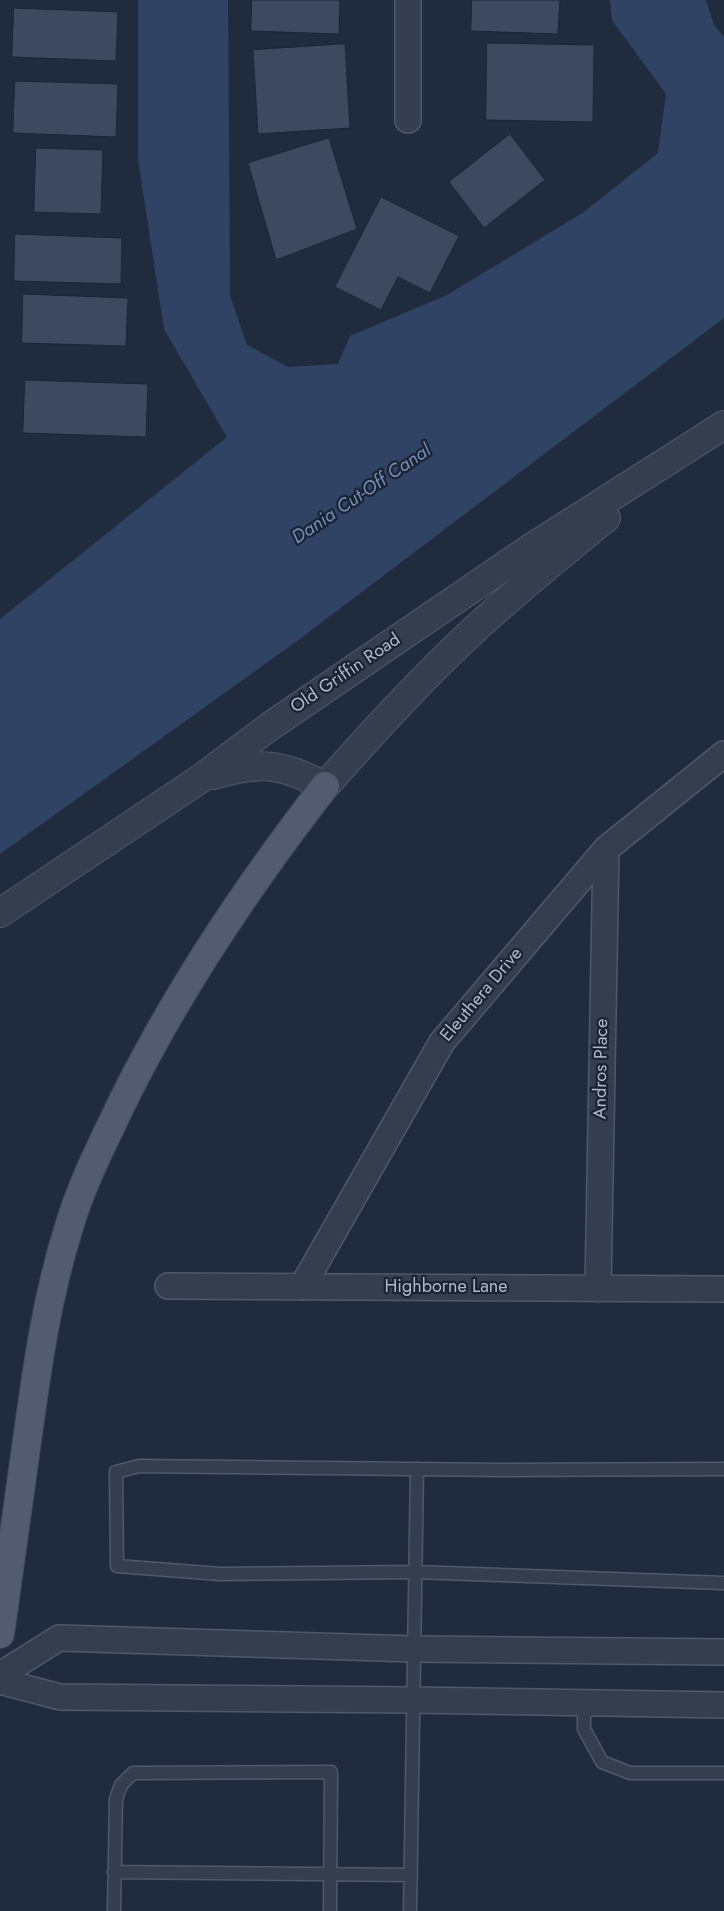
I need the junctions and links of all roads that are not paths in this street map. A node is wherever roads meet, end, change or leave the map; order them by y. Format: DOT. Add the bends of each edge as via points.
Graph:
graph roads {
  1 [pos="408,0"];
  2 [pos="408,120"];
  3 [pos="724,425"];
  4 [pos="696,444"];
  5 [pos="724,754"];
  6 [pos="200,779"];
  7 [pos="325,786"];
  8 [pos="606,849"];
  9 [pos="0,913"];
  10 [pos="168,1286"];
  11 [pos="302,1286"];
  12 [pos="598,1289"];
  13 [pos="724,1289"];
  14 [pos="417,1469"];
  15 [pos="724,1469"];
  16 [pos="415,1572"];
  17 [pos="724,1583"];
  18 [pos="0,1634"];
  19 [pos="414,1649"];
  20 [pos="724,1652"];
  21 [pos="0,1675"];
  22 [pos="0,1681"];
  23 [pos="413,1700"];
  24 [pos="584,1703"];
  25 [pos="724,1704"];
  26 [pos="724,1773"];
  27 [pos="114,1872"];
  28 [pos="331,1874"];
  29 [pos="411,1875"];
  30 [pos="114,1911"];
  31 [pos="330,1911"];
  32 [pos="410,1911"];
  1 -- 2 [label="street"];
  3 -- 4 [label="street, Old Griffin Road"];
  4 -- 6 [label="street, Old Griffin Road" via="531,548 269,726"];
  4 -- 7 [label="street, Old Griffin Road" via="475,629"];
  5 -- 8 [label="street, Eleuthera Drive"];
  6 -- 7 [label="street" via="235,769 270,766 298,772"];
  6 -- 9 [label="street, Old Griffin Road"];
  7 -- 18 [label="main road" via="253,883 188,982 127,1093 83,1185 48,1305"];
  8 -- 11 [label="street, Eleuthera Drive" via="442,1042"];
  8 -- 12 [label="street, Andros Place"];
  10 -- 11 [label="street, Highborne Lane"];
  11 -- 12 [label="street, Highborne Lane"];
  12 -- 13 [label="street, Highborne Lane"];
  14 -- 15 [label="lane"];
  14 -- 16 [label="lane"];
  14 -- 16 [label="lane" via="139,1466 116,1472 117,1566 220,1574"];
  16 -- 17 [label="lane"];
  16 -- 19 [label="lane"];
  19 -- 20 [label="street"];
  19 -- 21 [label="street" via="59,1638"];
  19 -- 23 [label="lane"];
  22 -- 23 [label="street" via="60,1697"];
  23 -- 24 [label="street"];
  23 -- 29 [label="lane"];
  24 -- 25 [label="street"];
  24 -- 26 [label="lane" via="584,1729 602,1762 630,1773"];
  27 -- 28 [label="lane"];
  27 -- 28 [label="lane" via="116,1799 121,1785 133,1773 331,1772"];
  27 -- 30 [label="lane"];
  28 -- 29 [label="lane"];
  28 -- 31 [label="lane"];
  29 -- 32 [label="lane"];
}
